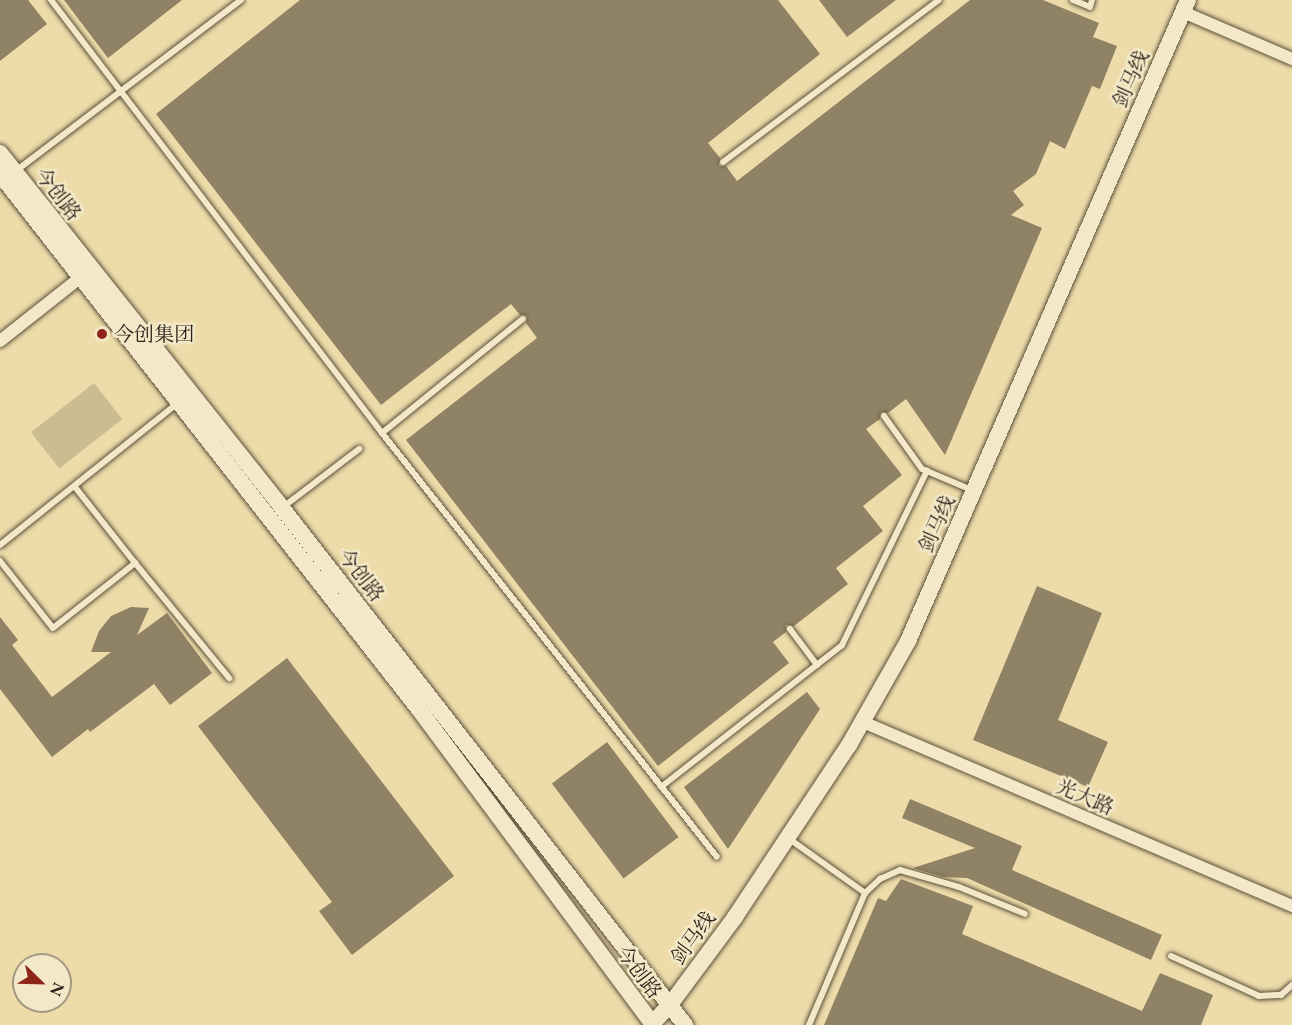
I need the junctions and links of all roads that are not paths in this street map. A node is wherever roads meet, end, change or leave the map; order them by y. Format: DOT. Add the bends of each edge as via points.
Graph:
graph roads {
  1 [pos="51,0"];
  2 [pos="241,0"];
  3 [pos="939,0"];
  4 [pos="1073,0"];
  5 [pos="1092,0"];
  6 [pos="1185,6"];
  7 [pos="1292,59"];
  8 [pos="123,92"];
  9 [pos="0,153"];
  10 [pos="723,162"];
  11 [pos="6,175"];
  12 [pos="86,273"];
  13 [pos="523,319"];
  14 [pos="0,341"];
  15 [pos="178,403"];
  16 [pos="884,416"];
  17 [pos="382,433"];
  18 [pos="359,449"];
  19 [pos="927,471"];
  20 [pos="75,487"];
  21 [pos="975,491"];
  22 [pos="282,508"];
  23 [pos="0,545"];
  24 [pos="0,561"];
  25 [pos="135,563"];
  26 [pos="790,629"];
  27 [pos="817,665"];
  28 [pos="229,678"];
  29 [pos="863,722"];
  30 [pos="661,787"];
  31 [pos="787,838"];
  32 [pos="717,857"];
  33 [pos="865,893"];
  34 [pos="1292,906"];
  35 [pos="1025,914"];
  36 [pos="1171,956"];
  37 [pos="1292,984"];
  38 [pos="669,1006"];
  39 [pos="652,1025"];
  40 [pos="685,1025"];
  41 [pos="809,1025"];
  1 -- 8 [label="lane"];
  2 -- 8 [label="lane"];
  3 -- 10 [label="lane"];
  4 -- 5 [label="lane" via="1090,7"];
  6 -- 7 [label="street"];
  6 -- 21 [label="main road, 剑马线"];
  8 -- 11 [label="lane"];
  8 -- 17 [label="lane"];
  9 -- 11 [label="main road, 今创路"];
  11 -- 12 [label="main road, 今创路"];
  12 -- 14 [label="street"];
  12 -- 15 [label="main road, 今创路"];
  12 -- 22 [label="main road, 今创路"];
  13 -- 17 [label="lane"];
  15 -- 20 [label="lane"];
  15 -- 39 [label="main road, 今创路" via="418,708"];
  16 -- 19 [label="lane"];
  17 -- 30 [label="lane"];
  18 -- 22 [label="lane"];
  19 -- 21 [label="lane"];
  19 -- 27 [label="lane" via="842,645"];
  20 -- 23 [label="lane"];
  20 -- 25 [label="lane"];
  21 -- 29 [label="main road, 剑马线" via="908,641"];
  22 -- 38 [label="main road, 今创路"];
  24 -- 25 [label="lane" via="53,628"];
  25 -- 28 [label="lane"];
  26 -- 27 [label="lane"];
  27 -- 30 [label="lane"];
  29 -- 31 [label="main road, 剑马线"];
  29 -- 34 [label="street, 光大路"];
  30 -- 32 [label="lane"];
  31 -- 33 [label="lane"];
  31 -- 38 [label="main road, 剑马线"];
  33 -- 35 [label="lane" via="880,879 900,870 959,887"];
  33 -- 41 [label="lane"];
  36 -- 37 [label="lane" via="1259,996 1281,995"];
  38 -- 39 [label="main road, 剑马线"];
  38 -- 40 [label="main road, 今创路"];
}
